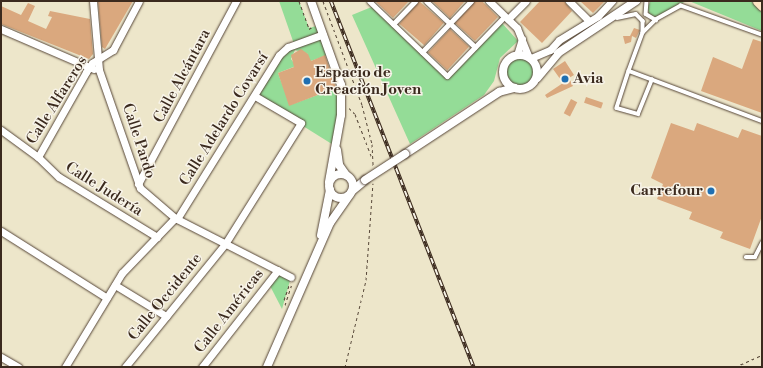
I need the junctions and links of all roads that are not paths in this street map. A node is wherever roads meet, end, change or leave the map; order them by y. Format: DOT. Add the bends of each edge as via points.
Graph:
graph roads {
  1 [pos="93,1"];
  2 [pos="139,1"];
  3 [pos="236,1"];
  4 [pos="311,1"];
  5 [pos="369,1"];
  6 [pos="414,1"];
  7 [pos="426,1"];
  8 [pos="471,1"];
  9 [pos="489,1"];
  10 [pos="526,1"];
  11 [pos="568,1"];
  12 [pos="612,1"];
  13 [pos="636,1"];
  14 [pos="648,1"];
  15 [pos="757,1"];
  16 [pos="762,6"];
  17 [pos="507,18"];
  18 [pos="608,20"];
  19 [pos="656,20"];
  20 [pos="590,21"];
  21 [pos="450,23"];
  22 [pos="393,24"];
  23 [pos="596,28"];
  24 [pos="1,29"];
  25 [pos="643,32"];
  26 [pos="323,34"];
  27 [pos="762,35"];
  28 [pos="522,39"];
  29 [pos="475,47"];
  30 [pos="422,52"];
  31 [pos="558,53"];
  32 [pos="517,55"];
  33 [pos="99,58"];
  34 [pos="531,58"];
  35 [pos="90,67"];
  36 [pos="99,70"];
  37 [pos="629,71"];
  38 [pos="504,76"];
  39 [pos="537,78"];
  40 [pos="652,80"];
  41 [pos="514,88"];
  42 [pos="255,96"];
  43 [pos="490,98"];
  44 [pos="762,121"];
  45 [pos="2,134"];
  46 [pos="337,139"];
  47 [pos="38,157"];
  48 [pos="348,176"];
  49 [pos="369,181"];
  50 [pos="138,184"];
  51 [pos="329,186"];
  52 [pos="351,192"];
  53 [pos="176,218"];
  54 [pos="1,231"];
  55 [pos="157,237"];
  56 [pos="762,242"];
  57 [pos="225,244"];
  58 [pos="746,257"];
  59 [pos="314,260"];
  60 [pos="278,270"];
  61 [pos="292,280"];
  62 [pos="115,285"];
  63 [pos="107,298"];
  64 [pos="166,316"];
  65 [pos="1,357"];
  66 [pos="18,367"];
  67 [pos="64,367"];
  68 [pos="125,367"];
  69 [pos="202,367"];
  70 [pos="267,367"];
  1 -- 33 [label="street, Calle Pardo"];
  2 -- 33 [label="street, Calle Alfareros" via="113,50"];
  3 -- 50 [label="street, Calle Alcántara"];
  4 -- 26 [label="street"];
  5 -- 22 [label="street"];
  6 -- 22 [label="street"];
  7 -- 21 [label="street"];
  8 -- 21 [label="street"];
  9 -- 17 [label="street"];
  10 -- 17 [label="street"];
  11 -- 20 [label="street"];
  12 -- 20 [label="street"];
  13 -- 18 [label="street"];
  14 -- 19 [label="lane" via="646,14"];
  15 -- 16 [label="main road"];
  17 -- 28 [label="street"];
  17 -- 29 [label="street"];
  18 -- 23 [label="street"];
  18 -- 25 [label="lane" via="636,14 643,21"];
  19 -- 25 [label="lane"];
  19 -- 27 [label="lane" via="685,6"];
  20 -- 23 [label="street"];
  20 -- 34 [label="street" via="559,40 550,50"];
  21 -- 29 [label="street"];
  21 -- 30 [label="street"];
  22 -- 30 [label="street"];
  23 -- 31 [label="street"];
  24 -- 35 [label="street"];
  25 -- 37 [label="lane"];
  26 -- 42 [label="street, Calle Adelardo Covarsí" via="283,50"];
  26 -- 46 [label="street" via="341,85 342,106"];
  28 -- 32 [label="street"];
  28 -- 34 [label="street"];
  29 -- 30 [label="street" via="447,76"];
  31 -- 34 [label="street"];
  31 -- 39 [label="street"];
  32 -- 34 [label="street"];
  32 -- 38 [label="street" via="506,61"];
  33 -- 35 [label="street, Calle Alfareros"];
  33 -- 36 [label="street, Calle Pardo"];
  34 -- 39 [label="street"];
  35 -- 36 [label="street"];
  35 -- 47 [label="street, Calle Alfareros"];
  36 -- 50 [label="street, Calle Pardo"];
  37 -- 40 [label="lane"];
  37 -- 40 [label="lane" via="618,108 638,114"];
  38 -- 41 [label="street"];
  38 -- 43 [label="street"];
  39 -- 41 [label="street" via="525,88"];
  40 -- 44 [label="lane"];
  41 -- 43 [label="street"];
  42 -- 53 [label="street, Calle Adelardo Covarsí"];
  42 -- 57 [label="street, Calle Occidente" via="301,123"];
  43 -- 49 [label="street, bridge"];
  45 -- 47 [label="street, Calle Judería"];
  46 -- 48 [label="street" via="339,165"];
  46 -- 51 [label="street"];
  47 -- 55 [label="street, Calle Judería" via="59,177"];
  48 -- 49 [label="street"];
  48 -- 51 [label="street" via="334,176"];
  48 -- 52 [label="street"];
  49 -- 52 [label="street"];
  50 -- 53 [label="street, Calle Pardo"];
  51 -- 52 [label="street" via="339,198"];
  51 -- 59 [label="street"];
  52 -- 59 [label="street" via="336,212"];
  53 -- 55 [label="street, Calle Adelardo Covarsí"];
  53 -- 57 [label="street, Calle Pardo"];
  54 -- 63 [label="street"];
  55 -- 62 [label="street, Calle Adelardo Covarsí" via="130,263"];
  56 -- 58 [label="lane" via="755,257"];
  57 -- 60 [label="street, Calle Pardo"];
  57 -- 64 [label="street, Calle Occidente"];
  59 -- 70 [label="street"];
  60 -- 61 [label="street, Calle Pardo"];
  60 -- 69 [label="street, Calle Américas"];
  62 -- 63 [label="street, Calle Adelardo Covarsí"];
  62 -- 64 [label="street"];
  63 -- 67 [label="street, Calle Adelardo Covarsí"];
  64 -- 68 [label="street, Calle Occidente"];
  65 -- 66 [label="street"];
}
